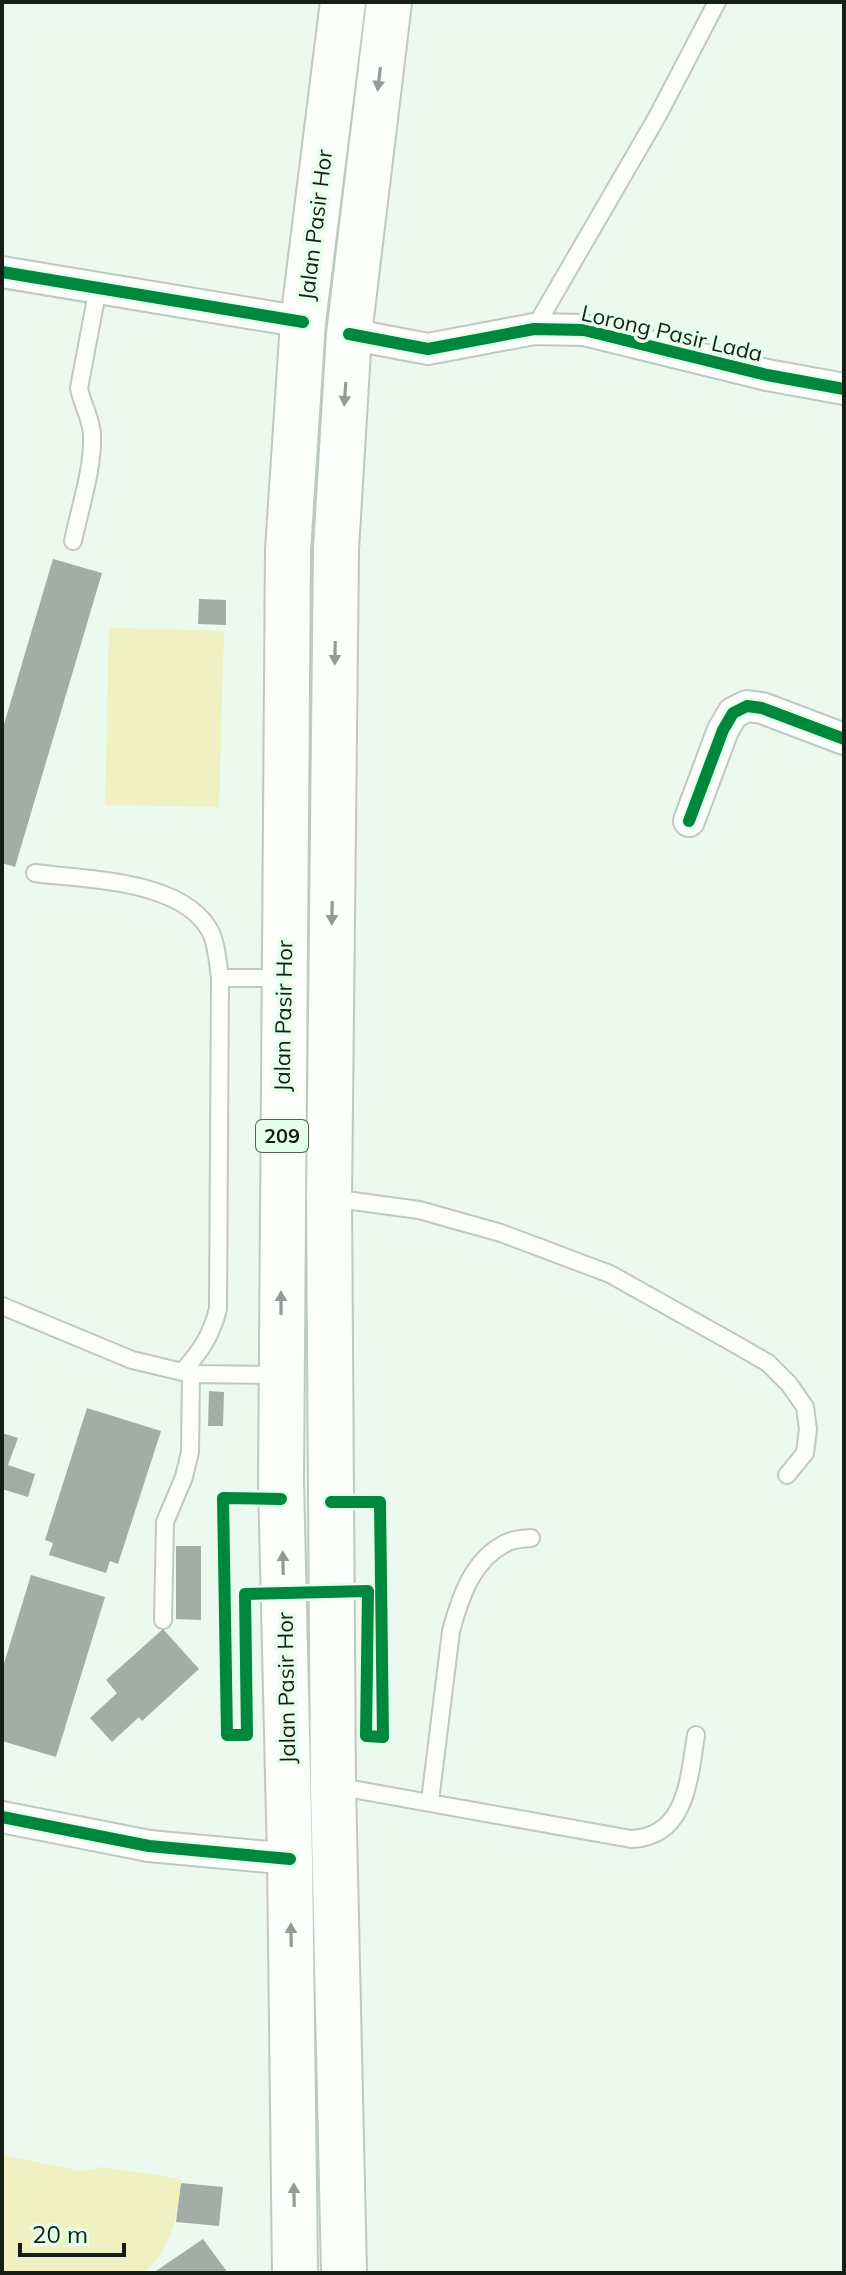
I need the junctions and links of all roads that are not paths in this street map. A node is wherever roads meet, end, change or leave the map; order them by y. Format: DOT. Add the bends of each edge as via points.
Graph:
graph roads {
  1 [pos="343,2"];
  2 [pos="389,2"];
  3 [pos="717,2"];
  4 [pos="2,272"];
  5 [pos="98,288"];
  6 [pos="303,322"];
  7 [pos="534,329"];
  8 [pos="349,334"];
  9 [pos="844,389"];
  10 [pos="73,541"];
  11 [pos="844,739"];
  12 [pos="689,821"];
  13 [pos="35,873"];
  14 [pos="220,978"];
  15 [pos="284,978"];
  16 [pos="329,1198"];
  17 [pos="2,1306"];
  18 [pos="186,1373"];
  19 [pos="281,1375"];
  20 [pos="787,1475"];
  21 [pos="531,1538"];
  22 [pos="163,1620"];
  23 [pos="696,1735"];
  24 [pos="333,1786"];
  25 [pos="430,1801"];
  26 [pos="2,1817"];
  27 [pos="290,1859"];
  28 [pos="295,2273"];
  29 [pos="344,2273"];
  1 -- 6 [label="main road, Jalan Pasir Hor / 209"];
  2 -- 8 [label="main road, Jalan Pasir Hor / 209, one-way"];
  3 -- 7 [label="lane"];
  4 -- 5 [label="street"];
  5 -- 6 [label="street"];
  5 -- 10 [label="lane" via="79,388 91,425 91,453"];
  6 -- 15 [label="main road, Jalan Pasir Hor / 209" via="288,550"];
  7 -- 8 [label="street, Lorong Pasir Lada" via="428,349"];
  7 -- 9 [label="street, Lorong Pasir Lada" via="584,330"];
  8 -- 16 [label="main road, Jalan Pasir Hor / 209, one-way" via="336,549"];
  11 -- 12 [label="street" via="762,708 747,706 733,713"];
  13 -- 14 [label="lane" via="165,894 201,918 213,936"];
  14 -- 15 [label="lane"];
  14 -- 18 [label="lane" via="218,1309 203,1350"];
  19 -- 15 [label="main road, Jalan Pasir Hor / 209, one-way"];
  16 -- 20 [label="lane" via="419,1210 501,1233 610,1274 768,1363 805,1407 805,1453"];
  16 -- 24 [label="main road, Jalan Pasir Hor / 209"];
  17 -- 18 [label="lane" via="132,1360"];
  18 -- 19 [label="lane"];
  18 -- 22 [label="lane" via="190,1452 165,1522"];
  27 -- 19 [label="main road, Jalan Pasir Hor / 209, one-way"];
  21 -- 25 [label="lane" via="507,1542 488,1556 470,1578 459,1604"];
  23 -- 25 [label="lane" via="686,1796 675,1816 647,1838"];
  24 -- 25 [label="lane"];
  24 -- 29 [label="main road, Jalan Pasir Hor / 209"];
  26 -- 27 [label="street" via="149,1846"];
  28 -- 27 [label="main road, Jalan Pasir Hor / 209, one-way"];
}
